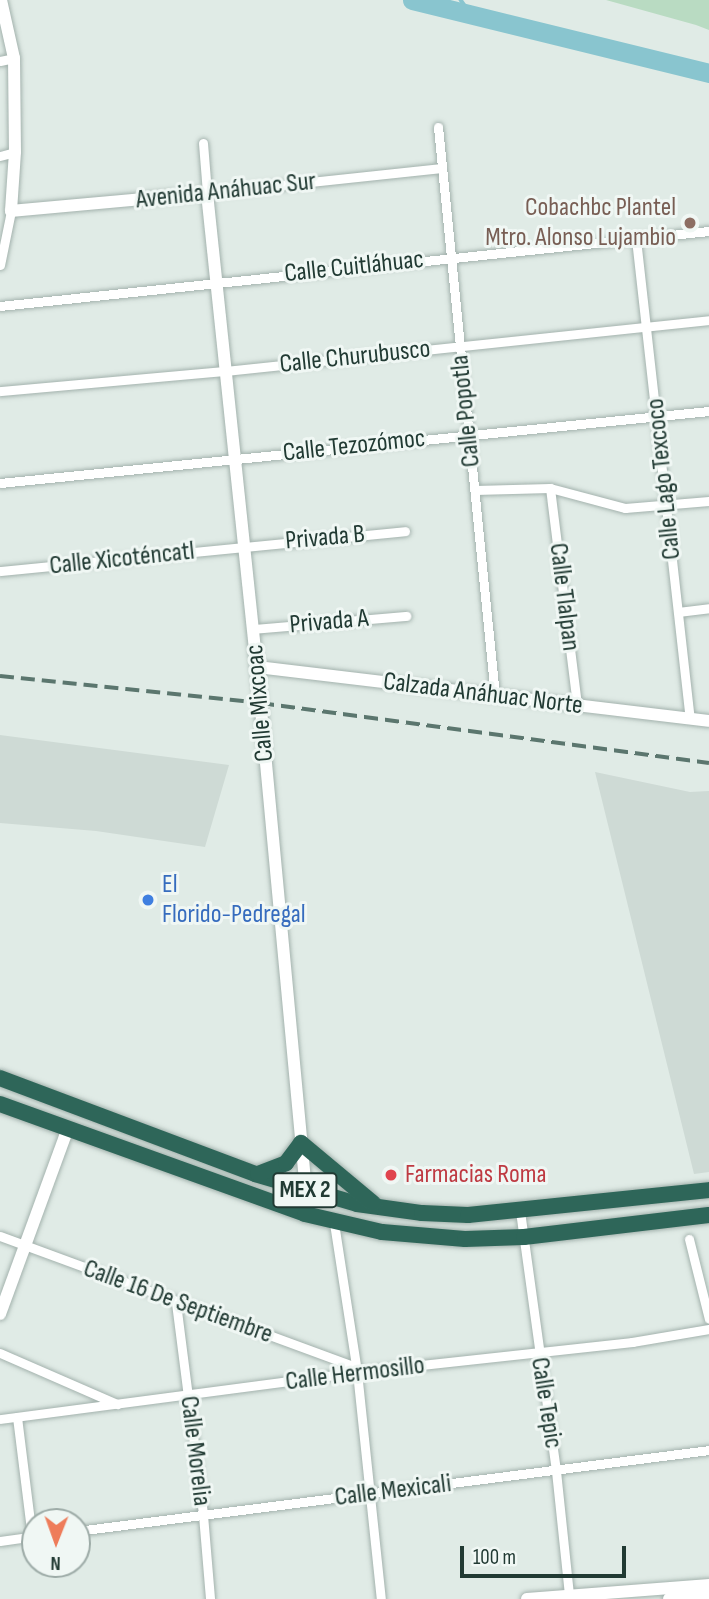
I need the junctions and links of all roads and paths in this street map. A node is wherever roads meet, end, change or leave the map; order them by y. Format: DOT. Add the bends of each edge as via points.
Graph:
graph roads {
  1 [pos="1,0"];
  2 [pos="14,58"];
  3 [pos="0,61"];
  4 [pos="438,127"];
  5 [pos="203,143"];
  6 [pos="15,152"];
  7 [pos="0,156"];
  8 [pos="442,168"];
  9 [pos="207,192"];
  10 [pos="11,211"];
  11 [pos="709,231"];
  12 [pos="636,240"];
  13 [pos="451,257"];
  14 [pos="0,265"];
  15 [pos="218,281"];
  16 [pos="0,306"];
  17 [pos="709,320"];
  18 [pos="646,327"];
  19 [pos="460,345"];
  20 [pos="225,371"];
  21 [pos="0,391"];
  22 [pos="709,411"];
  23 [pos="658,416"];
  24 [pos="468,434"];
  25 [pos="234,459"];
  26 [pos="0,484"];
  27 [pos="550,488"];
  28 [pos="475,490"];
  29 [pos="709,501"];
  30 [pos="665,505"];
  31 [pos="405,531"];
  32 [pos="244,546"];
  33 [pos="0,571"];
  34 [pos="709,608"];
  35 [pos="678,612"];
  36 [pos="406,616"];
  37 [pos="253,629"];
  38 [pos="257,667"];
  39 [pos="495,696"];
  40 [pos="577,705"];
  41 [pos="690,719"];
  42 [pos="709,720"];
  43 [pos="0,1078"];
  44 [pos="0,1104"];
  45 [pos="68,1128"];
  46 [pos="301,1143"];
  47 [pos="255,1174"];
  48 [pos="709,1190"];
  49 [pos="306,1191"];
  50 [pos="379,1207"];
  51 [pos="520,1211"];
  52 [pos="305,1214"];
  53 [pos="709,1215"];
  54 [pos="334,1223"];
  55 [pos="0,1236"];
  56 [pos="524,1237"];
  57 [pos="689,1238"];
  58 [pos="24,1245"];
  59 [pos="176,1303"];
  60 [pos="0,1314"];
  61 [pos="709,1319"];
  62 [pos="709,1329"];
  63 [pos="0,1353"];
  64 [pos="538,1353"];
  65 [pos="356,1370"];
  66 [pos="187,1396"];
  67 [pos="118,1404"];
  68 [pos="18,1417"];
  69 [pos="0,1419"];
  70 [pos="709,1450"];
  71 [pos="556,1471"];
  72 [pos="370,1494"];
  73 [pos="30,1508"];
  74 [pos="203,1515"];
  75 [pos="91,1529"];
  76 [pos="21,1538"];
  77 [pos="0,1541"];
  78 [pos="709,1585"];
  79 [pos="569,1595"];
  80 [pos="709,1596"];
  81 [pos="210,1599"];
  82 [pos="381,1599"];
  83 [pos="527,1599"];
  84 [pos="668,1599"];
  1 -- 2 [label="main road"];
  2 -- 3 [label="street"];
  2 -- 6 [label="main road"];
  4 -- 8 [label="street, Calle Popotla"];
  5 -- 9 [label="street"];
  6 -- 7 [label="street"];
  6 -- 10 [label="main road"];
  8 -- 9 [label="street, Avenida Anáhuac Sur"];
  8 -- 13 [label="street, Calle Popotla"];
  9 -- 10 [label="main road, Avenida Anáhuac Sur"];
  9 -- 15 [label="main road, Calle Mixcoac"];
  10 -- 14 [label="street"];
  11 -- 12 [label="street, Calle Cuitláhuac"];
  12 -- 13 [label="street, Calle Cuitláhuac"];
  12 -- 18 [label="street, Calle Lago Texcoco"];
  13 -- 15 [label="street, Calle Cuitláhuac"];
  13 -- 19 [label="street, Calle Popotla"];
  15 -- 16 [label="street, Calle Cuitláhuac"];
  15 -- 20 [label="main road, Calle Mixcoac"];
  17 -- 18 [label="street, Calle Churubusco"];
  18 -- 19 [label="street, Calle Churubusco"];
  18 -- 23 [label="street, Calle Lago Texcoco"];
  19 -- 20 [label="street, Calle Churubusco"];
  19 -- 24 [label="street, Calle Popotla"];
  20 -- 21 [label="street, Calle Churubusco"];
  20 -- 25 [label="main road, Calle Mixcoac"];
  22 -- 23 [label="street, Calle Tezozómoc"];
  23 -- 24 [label="street, Calle Tezozómoc"];
  23 -- 30 [label="street, Calle Lago Texcoco"];
  24 -- 25 [label="street, Calle Tezozómoc"];
  24 -- 28 [label="street, Calle Popotla"];
  25 -- 26 [label="street, Calle Tezozómoc"];
  25 -- 32 [label="main road, Calle Mixcoac"];
  27 -- 28 [label="street"];
  27 -- 30 [label="street" via="617,507"];
  27 -- 40 [label="street, Calle Tlalpan"];
  28 -- 39 [label="street, Calle Popotla"];
  29 -- 30 [label="street"];
  30 -- 35 [label="street, Calle Lago Texcoco"];
  31 -- 32 [label="street, Privada B"];
  32 -- 33 [label="street, Calle Xicoténcatl"];
  32 -- 37 [label="main road, Calle Mixcoac"];
  34 -- 35 [label="street"];
  35 -- 41 [label="street, Calle Lago Texcoco"];
  36 -- 37 [label="street, Privada A"];
  37 -- 38 [label="main road, Calle Mixcoac"];
  38 -- 39 [label="main road, Calzada Anáhuac Norte"];
  38 -- 46 [label="main road, Calle Mixcoac"];
  39 -- 40 [label="main road, Calzada Anáhuac Norte"];
  40 -- 41 [label="main road, Calzada Anáhuac Norte"];
  41 -- 42 [label="main road, Calzada Anáhuac Norte"];
  43 -- 47 [label="highway, MEX 2"];
  44 -- 45 [label="highway, MEX 2"];
  45 -- 52 [label="highway, MEX 2"];
  45 -- 58 [label="main road"];
  46 -- 47 [label="highway" via="286,1163"];
  46 -- 49 [label="main road, Calle Mixcoac"];
  46 -- 50 [label="highway"];
  47 -- 49 [label="highway, MEX 2"];
  48 -- 51 [label="highway, MEX 2"];
  49 -- 50 [label="highway, MEX 2"];
  49 -- 52 [label="main road, Calle Mixcoac"];
  50 -- 51 [label="highway, MEX 2" via="468,1215"];
  51 -- 56 [label="street, Calle Tepic"];
  52 -- 54 [label="highway, MEX 2"];
  53 -- 56 [label="highway, MEX 2"];
  54 -- 56 [label="highway, MEX 2" via="416,1237"];
  54 -- 65 [label="street"];
  55 -- 58 [label="street, Calle 16 De Septiembre"];
  56 -- 64 [label="street, Calle Tepic"];
  57 -- 61 [label="street"];
  58 -- 59 [label="street, Calle 16 De Septiembre"];
  58 -- 60 [label="main road"];
  59 -- 65 [label="street, Calle 16 De Septiembre"];
  59 -- 66 [label="street, Calle Morelia"];
  62 -- 64 [label="street, Calle Hermosillo"];
  63 -- 67 [label="street"];
  64 -- 65 [label="street, Calle Hermosillo"];
  64 -- 71 [label="street, Calle Tepic"];
  65 -- 66 [label="street, Calle Hermosillo"];
  65 -- 72 [label="street"];
  66 -- 67 [label="street, Calle Hermosillo"];
  66 -- 74 [label="street, Calle Morelia"];
  67 -- 68 [label="street, Calle Hermosillo"];
  68 -- 69 [label="street, Calle Hermosillo"];
  68 -- 73 [label="street"];
  70 -- 71 [label="street, Calle Mexicali"];
  71 -- 72 [label="street, Calle Mexicali"];
  71 -- 79 [label="street, Calle Tepic"];
  72 -- 74 [label="street, Calle Mexicali"];
  72 -- 82 [label="street"];
  74 -- 75 [label="street, Calle Mexicali"];
  74 -- 81 [label="street, Calle Morelia"];
  76 -- 77 [label="street"];
  78 -- 79 [label="main road"];
  79 -- 83 [label="main road"];
  80 -- 84 [label="main road"];
}
